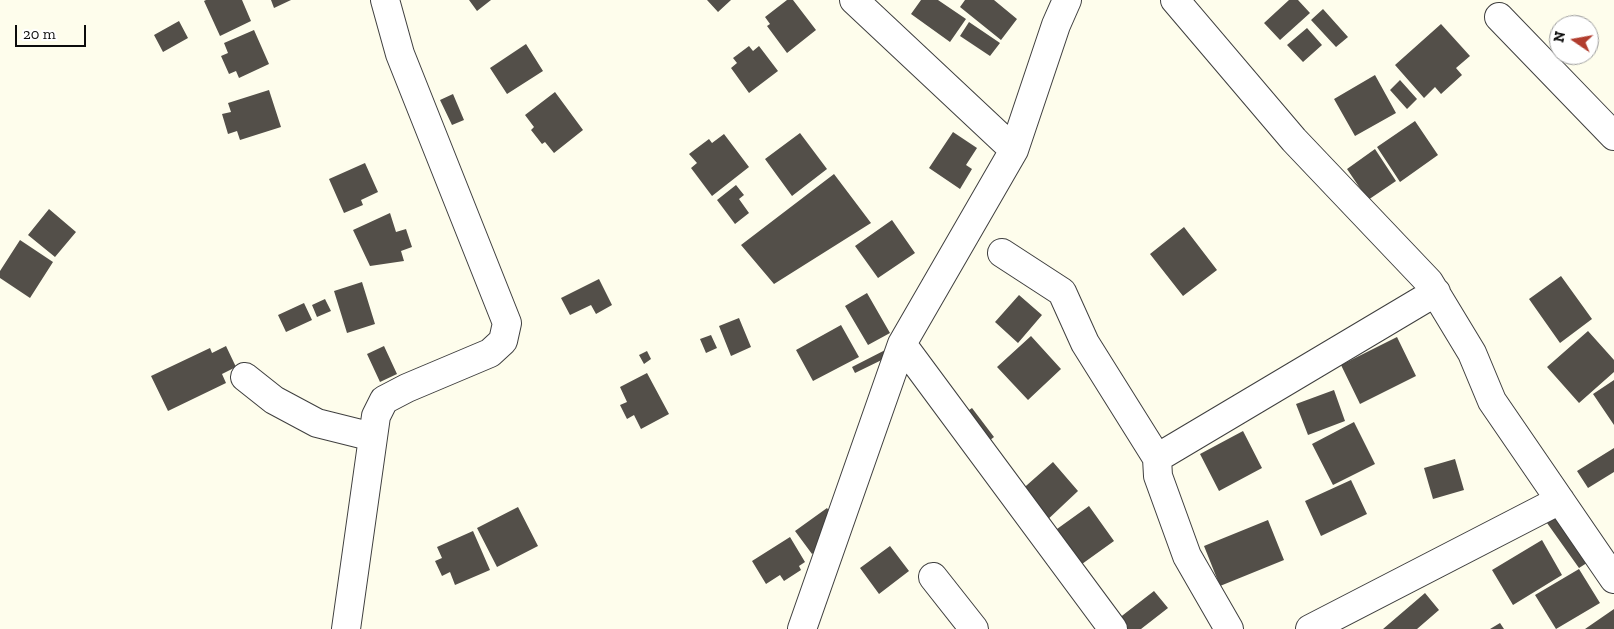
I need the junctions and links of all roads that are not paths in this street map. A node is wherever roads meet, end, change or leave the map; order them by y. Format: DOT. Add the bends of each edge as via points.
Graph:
graph roads {
  1 [pos="385,0"];
  2 [pos="854,0"];
  3 [pos="1067,0"];
  4 [pos="1175,0"];
  5 [pos="1499,17"];
  6 [pos="1614,136"];
  7 [pos="1014,150"];
  8 [pos="1002,253"];
  9 [pos="1436,292"];
  10 [pos="902,344"];
  11 [pos="245,376"];
  12 [pos="373,437"];
  13 [pos="1157,458"];
  14 [pos="1560,500"];
  15 [pos="933,577"];
  16 [pos="1614,579"];
  17 [pos="346,629"];
  18 [pos="802,629"];
  19 [pos="974,629"];
  20 [pos="1113,629"];
  21 [pos="1229,629"];
  22 [pos="1310,629"];
  1 -- 12 [label="street" via="400,54 507,323 503,341 490,352 384,400 376,416"];
  2 -- 7 [label="street"];
  3 -- 7 [label="street"];
  4 -- 9 [label="street" via="1294,140"];
  5 -- 6 [label="street"];
  7 -- 10 [label="street"];
  8 -- 13 [label="street" via="1062,292 1084,343"];
  9 -- 13 [label="street"];
  9 -- 14 [label="street" via="1472,353 1492,401"];
  10 -- 18 [label="street"];
  10 -- 20 [label="street"];
  11 -- 12 [label="street" via="274,400 317,423"];
  12 -- 17 [label="street"];
  13 -- 21 [label="street" via="1158,476 1187,556"];
  14 -- 16 [label="street"];
  14 -- 22 [label="street"];
  15 -- 19 [label="street"];
}
